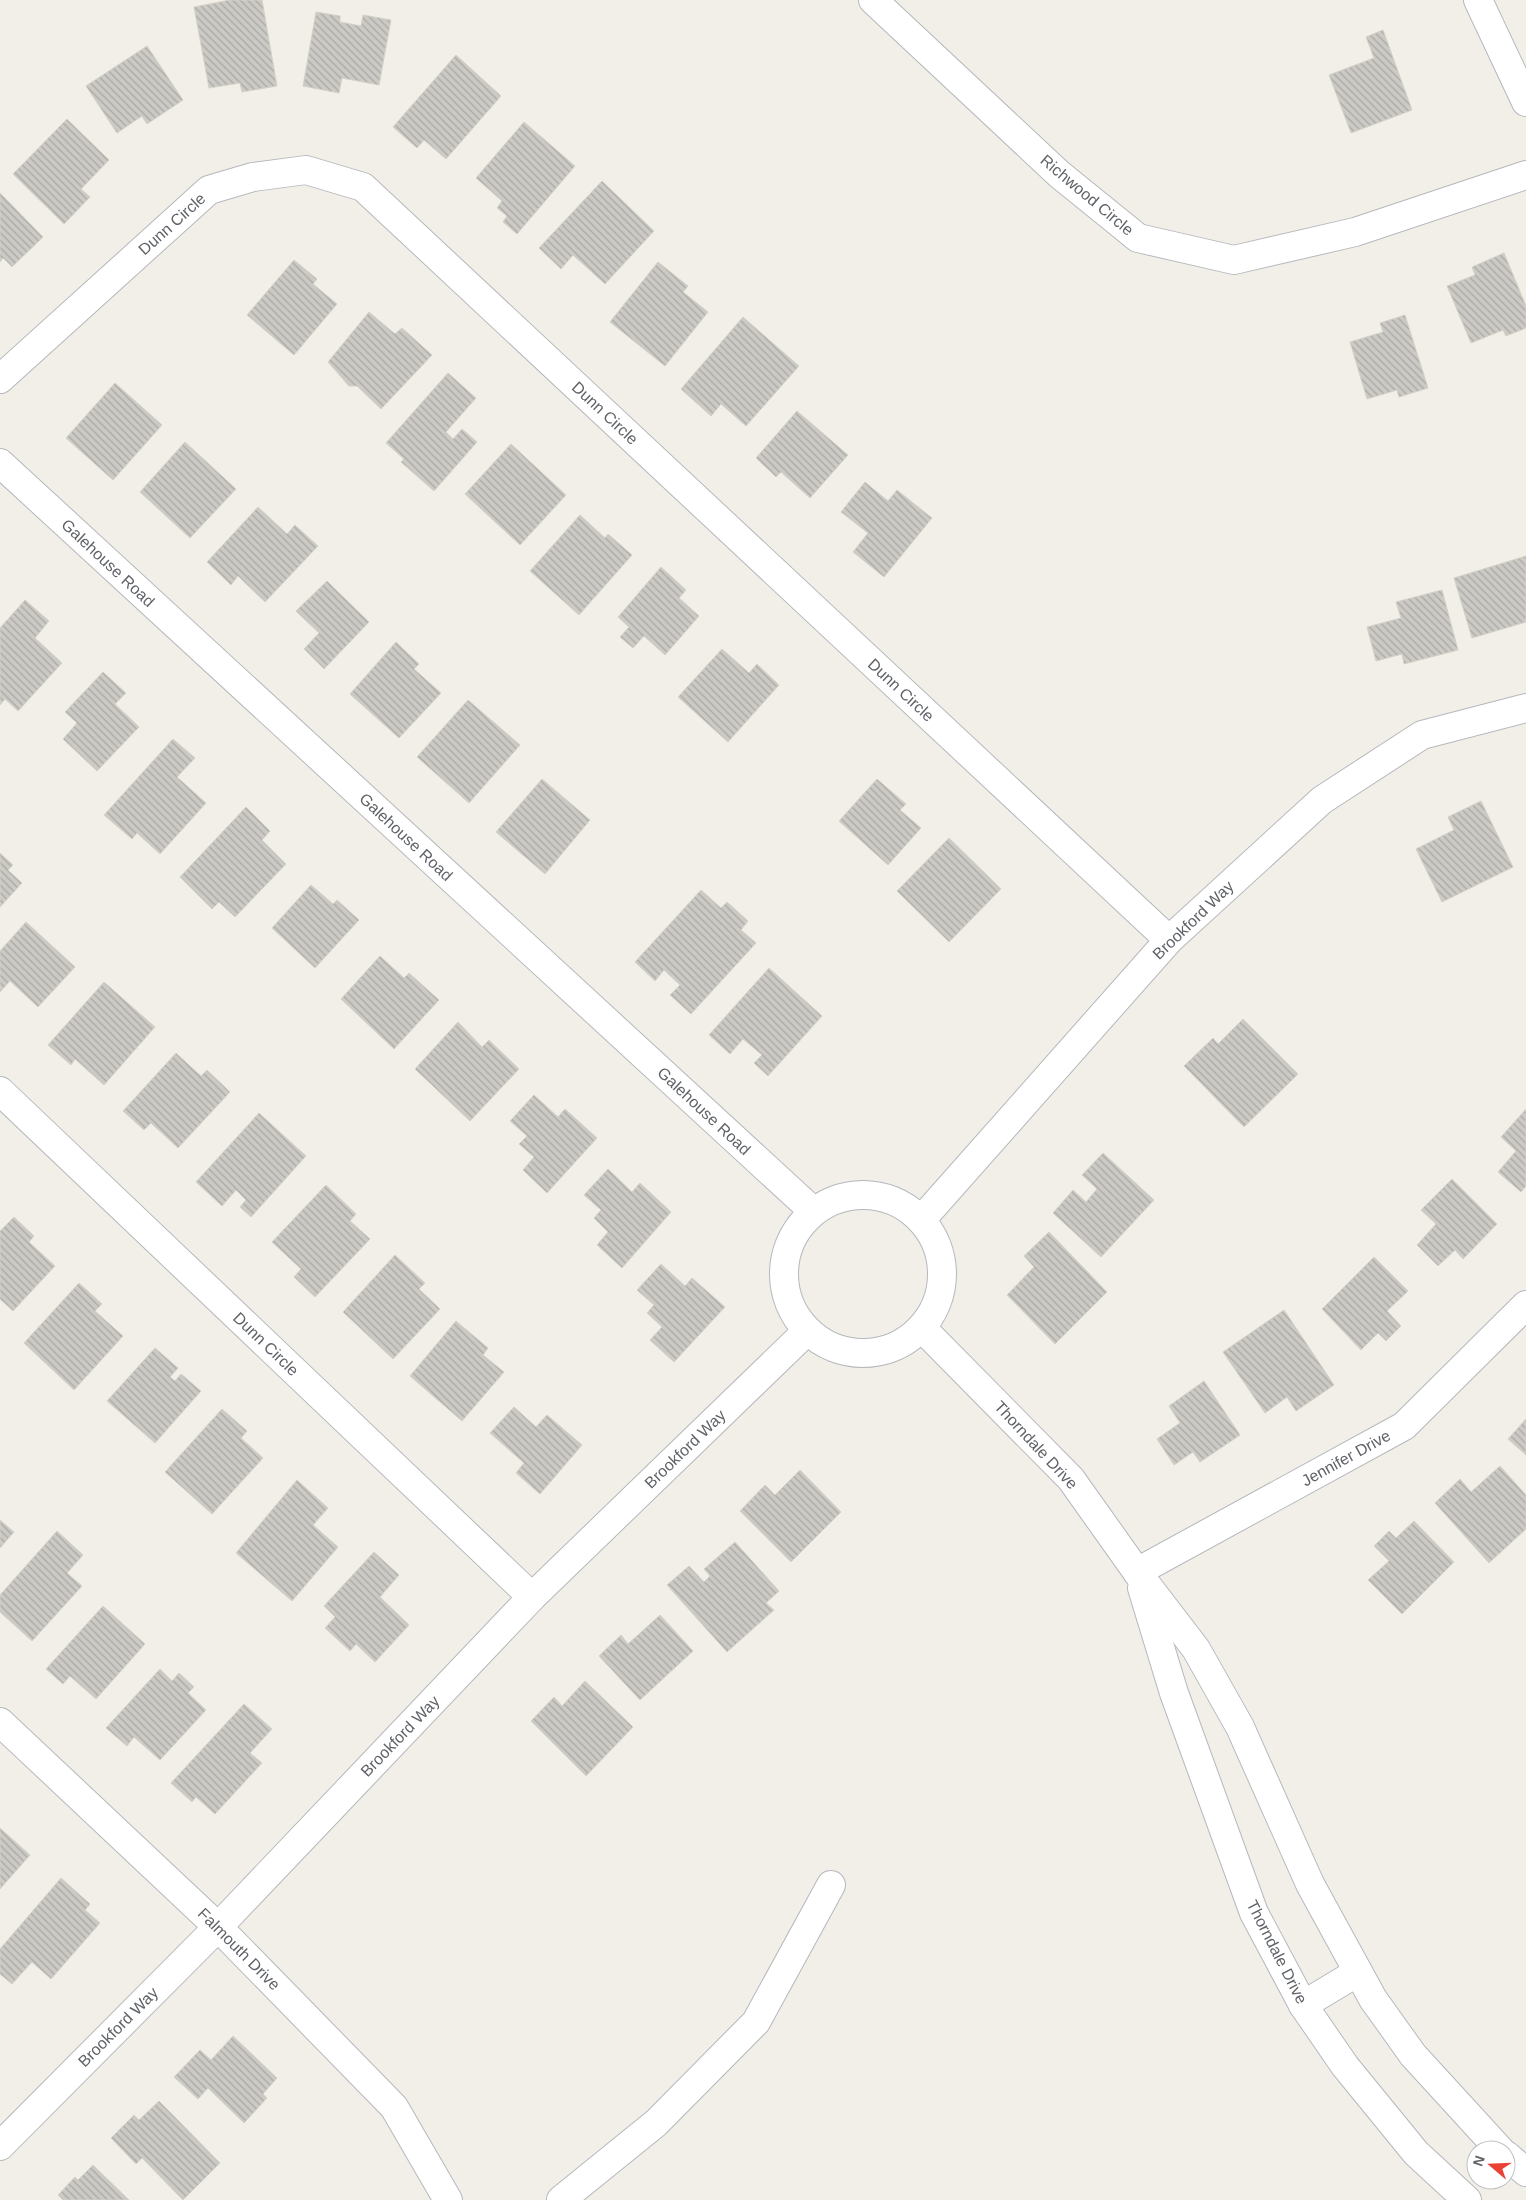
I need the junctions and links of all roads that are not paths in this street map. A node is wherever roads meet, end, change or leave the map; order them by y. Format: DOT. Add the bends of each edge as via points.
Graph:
graph roads {
  1 [pos="873,0"];
  2 [pos="1478,0"];
  3 [pos="1526,102"];
  4 [pos="1526,175"];
  5 [pos="0,379"];
  6 [pos="0,463"];
  7 [pos="1526,708"];
  8 [pos="1169,940"];
  9 [pos="0,1091"];
  10 [pos="813,1211"];
  11 [pos="922,1219"];
  12 [pos="1526,1304"];
  13 [pos="922,1328"];
  14 [pos="806,1332"];
  15 [pos="1137,1572"];
  16 [pos="532,1597"];
  17 [pos="0,1722"];
  18 [pos="831,1885"];
  19 [pos="218,1927"];
  20 [pos="1358,1972"];
  21 [pos="1303,2006"];
  22 [pos="1491,2140"];
  23 [pos="0,2146"];
  24 [pos="1516,2164"];
  25 [pos="1526,2172"];
  26 [pos="448,2200"];
  27 [pos="561,2200"];
  28 [pos="1467,2200"];
  1 -- 4 [label="street, Richwood Circle" via="1059,174 1138,238 1234,260 1355,232"];
  2 -- 3 [label="street"];
  5 -- 8 [label="street, Dunn Circle" via="210,190 252,176 306,170 363,187"];
  6 -- 10 [label="street, Galehouse Road"];
  7 -- 8 [label="street, Brookford Way" via="1422,736 1322,800"];
  8 -- 11 [label="street, Brookford Way"];
  9 -- 16 [label="street, Dunn Circle"];
  10 -- 11 [label="street" via="839,1197 869,1194 897,1202"];
  10 -- 14 [label="street" via="786,1248 784,1293"];
  11 -- 13 [label="street" via="940,1254 941,1294"];
  12 -- 15 [label="street, Jennifer Drive" via="1404,1426"];
  13 -- 14 [label="street" via="902,1344 878,1354 852,1355 827,1347"];
  13 -- 15 [label="street, Thorndale Drive" via="1070,1479"];
  14 -- 16 [label="street, Brookford Way"];
  15 -- 20 [label="street, Thorndale Drive" via="1196,1649 1240,1727 1310,1884"];
  15 -- 21 [label="street, Thorndale Drive" via="1174,1693 1254,1914"];
  16 -- 19 [label="street, Brookford Way"];
  17 -- 19 [label="street, Falmouth Drive"];
  18 -- 27 [label="street" via="756,2022 656,2123"];
  19 -- 23 [label="street, Brookford Way"];
  19 -- 26 [label="street, Falmouth Drive" via="394,2107"];
  20 -- 21 [label="street"];
  20 -- 22 [label="street, Thorndale Drive" via="1413,2055"];
  21 -- 28 [label="street, Thorndale Drive" via="1344,2066 1416,2153"];
  24 -- 25 [label="street"];
}
